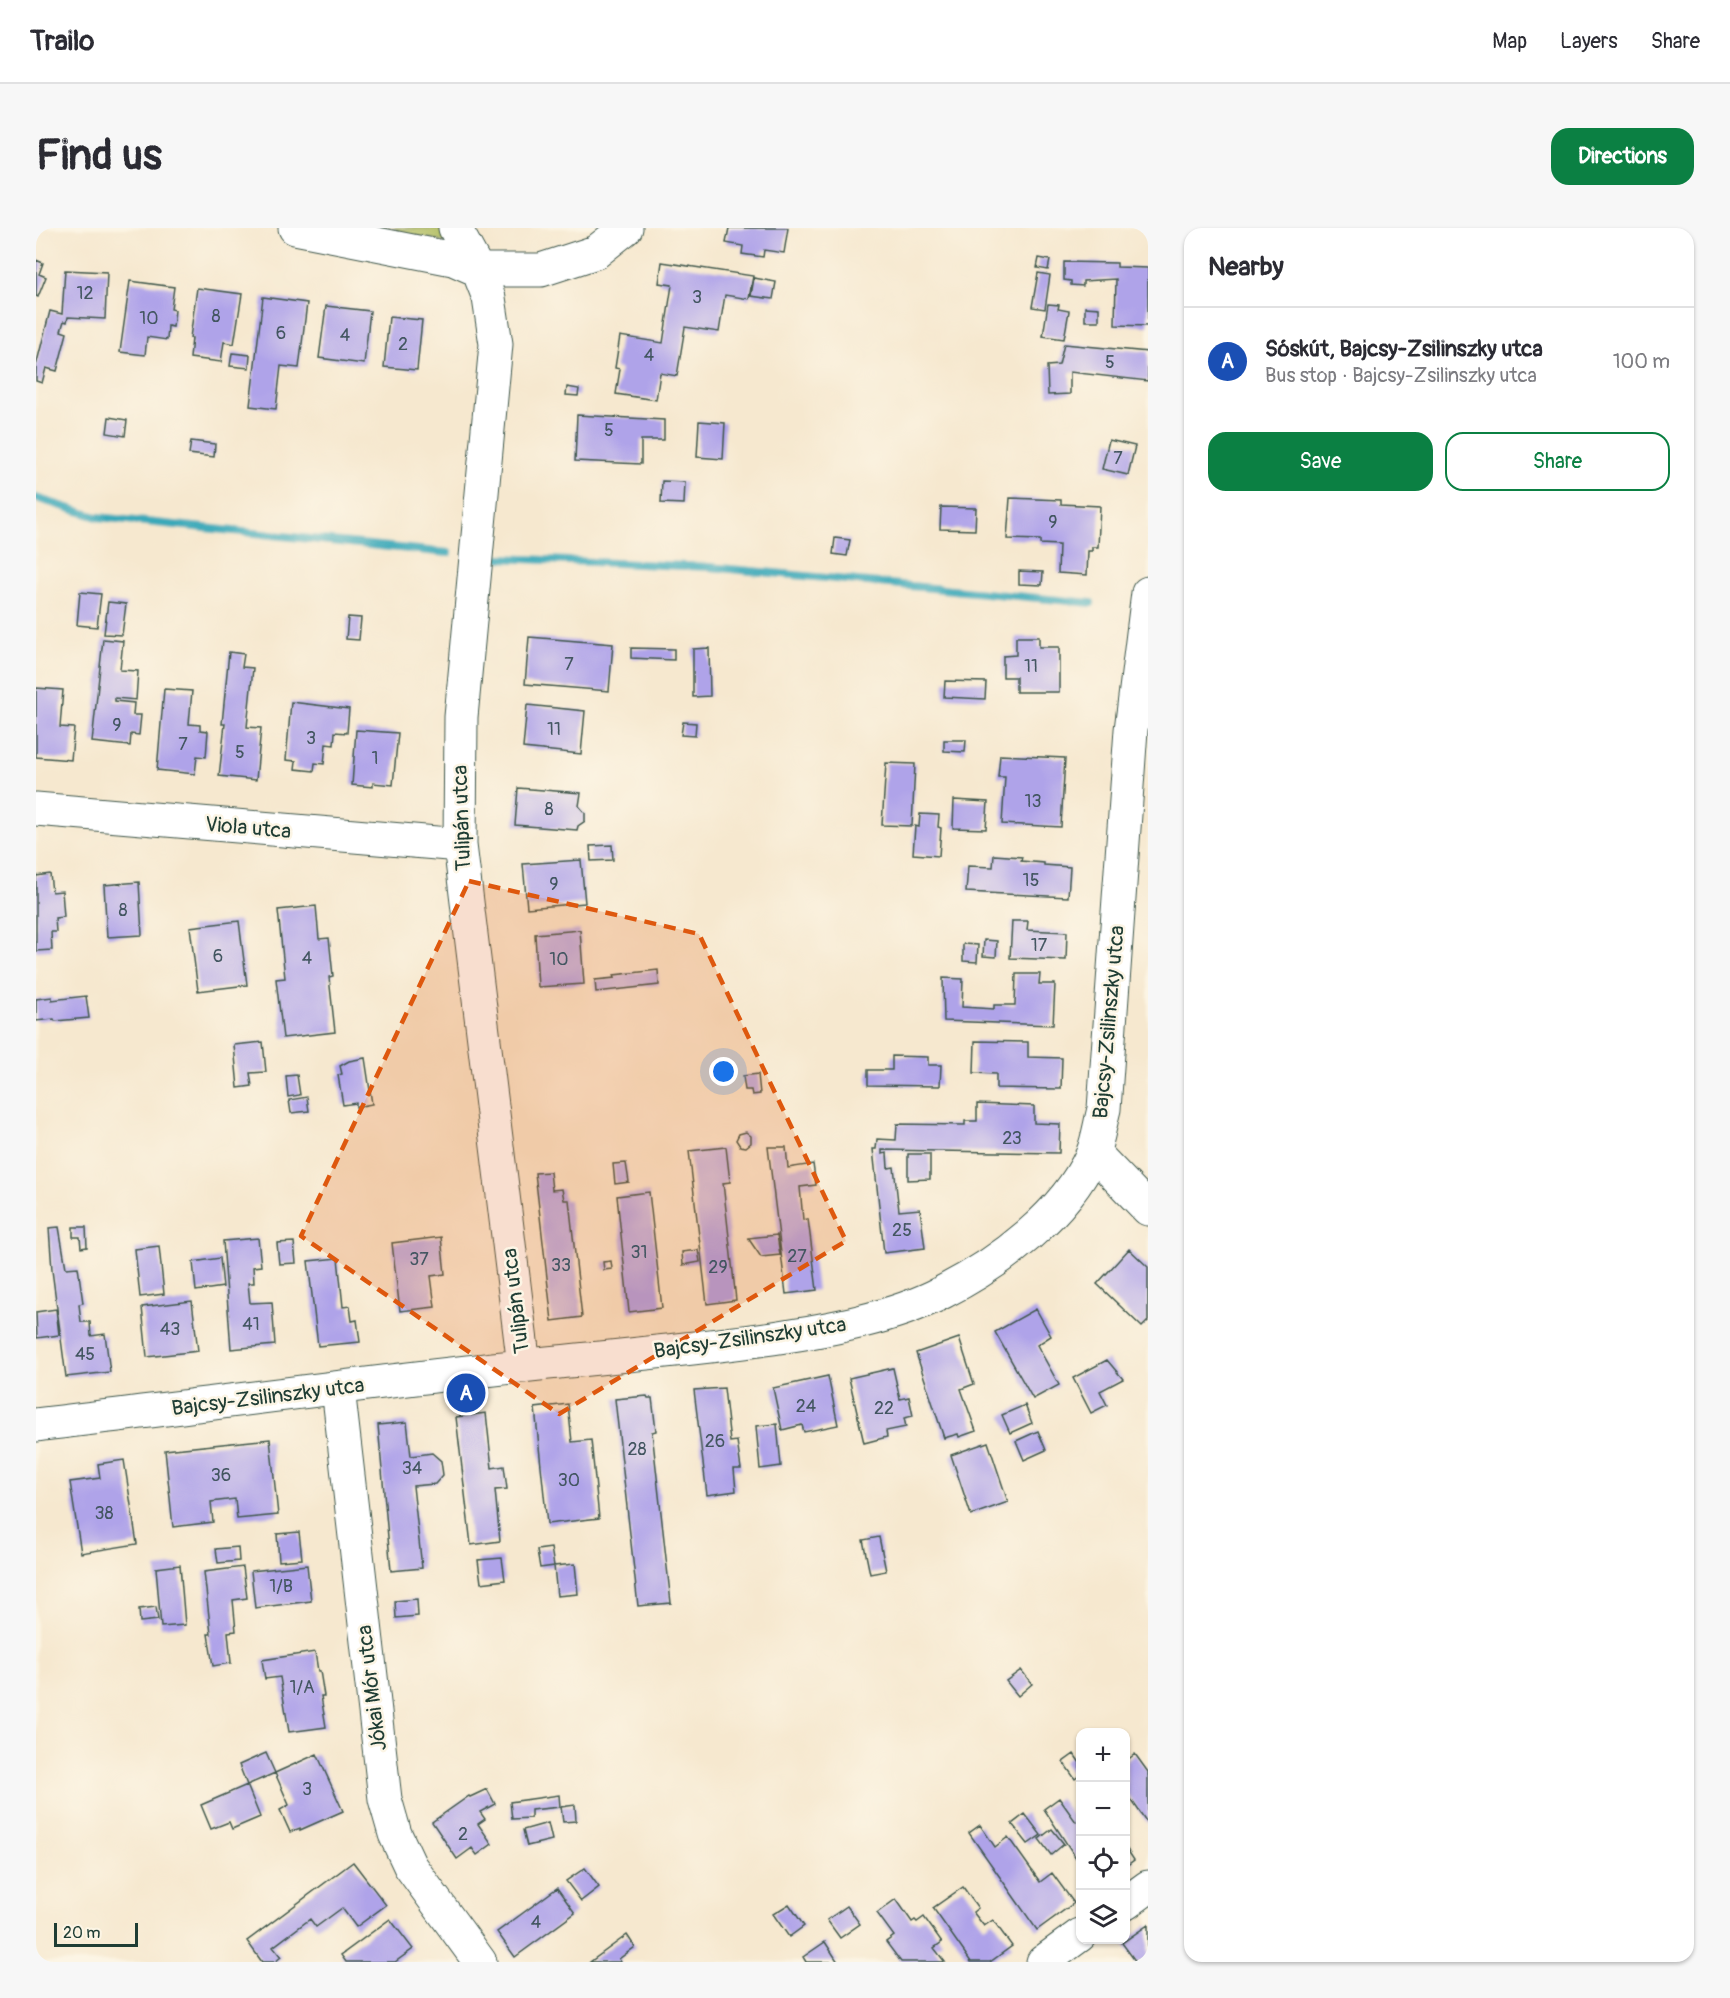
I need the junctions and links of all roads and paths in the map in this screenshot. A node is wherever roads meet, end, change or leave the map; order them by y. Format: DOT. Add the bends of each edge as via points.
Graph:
graph roads {
  1 [pos="295,228"];
  2 [pos="455,228"];
  3 [pos="626,228"];
  4 [pos="378,235"];
  5 [pos="478,270"];
  6 [pos="1148,592"];
  7 [pos="36,809"];
  8 [pos="460,845"];
  9 [pos="1093,1152"];
  10 [pos="1148,1209"];
  11 [pos="524,1366"];
  12 [pos="338,1388"];
  13 [pos="36,1425"];
  14 [pos="1148,1887"];
  15 [pos="1130,1900"];
  16 [pos="1076,1938"];
  17 [pos="480,1962"];
  18 [pos="1043,1962"];
  1 -- 4 [label="street"];
  2 -- 5 [label="street, Tulipán utca"];
  3 -- 5 [label="street" via="596,252 541,270"];
  4 -- 5 [label="street"];
  5 -- 8 [label="street, Tulipán utca" via="489,298 496,344 461,717"];
  6 -- 9 [label="street, Bajcsy-Zsilinszky utca" via="1131,730 1105,1099"];
  7 -- 8 [label="street, Viola utca"];
  8 -- 11 [label="street, Tulipán utca"];
  9 -- 10 [label="street"];
  9 -- 11 [label="street, Bajcsy-Zsilinszky utca" via="1076,1184 1052,1213 1020,1242 941,1294 849,1324 799,1334"];
  11 -- 12 [label="street, Bajcsy-Zsilinszky utca"];
  12 -- 13 [label="street, Bajcsy-Zsilinszky utca"];
  12 -- 17 [label="street, Jókai Mór utca" via="385,1799 410,1866"];
  14 -- 15 [label="street"];
  16 -- 18 [label="street"];
}
